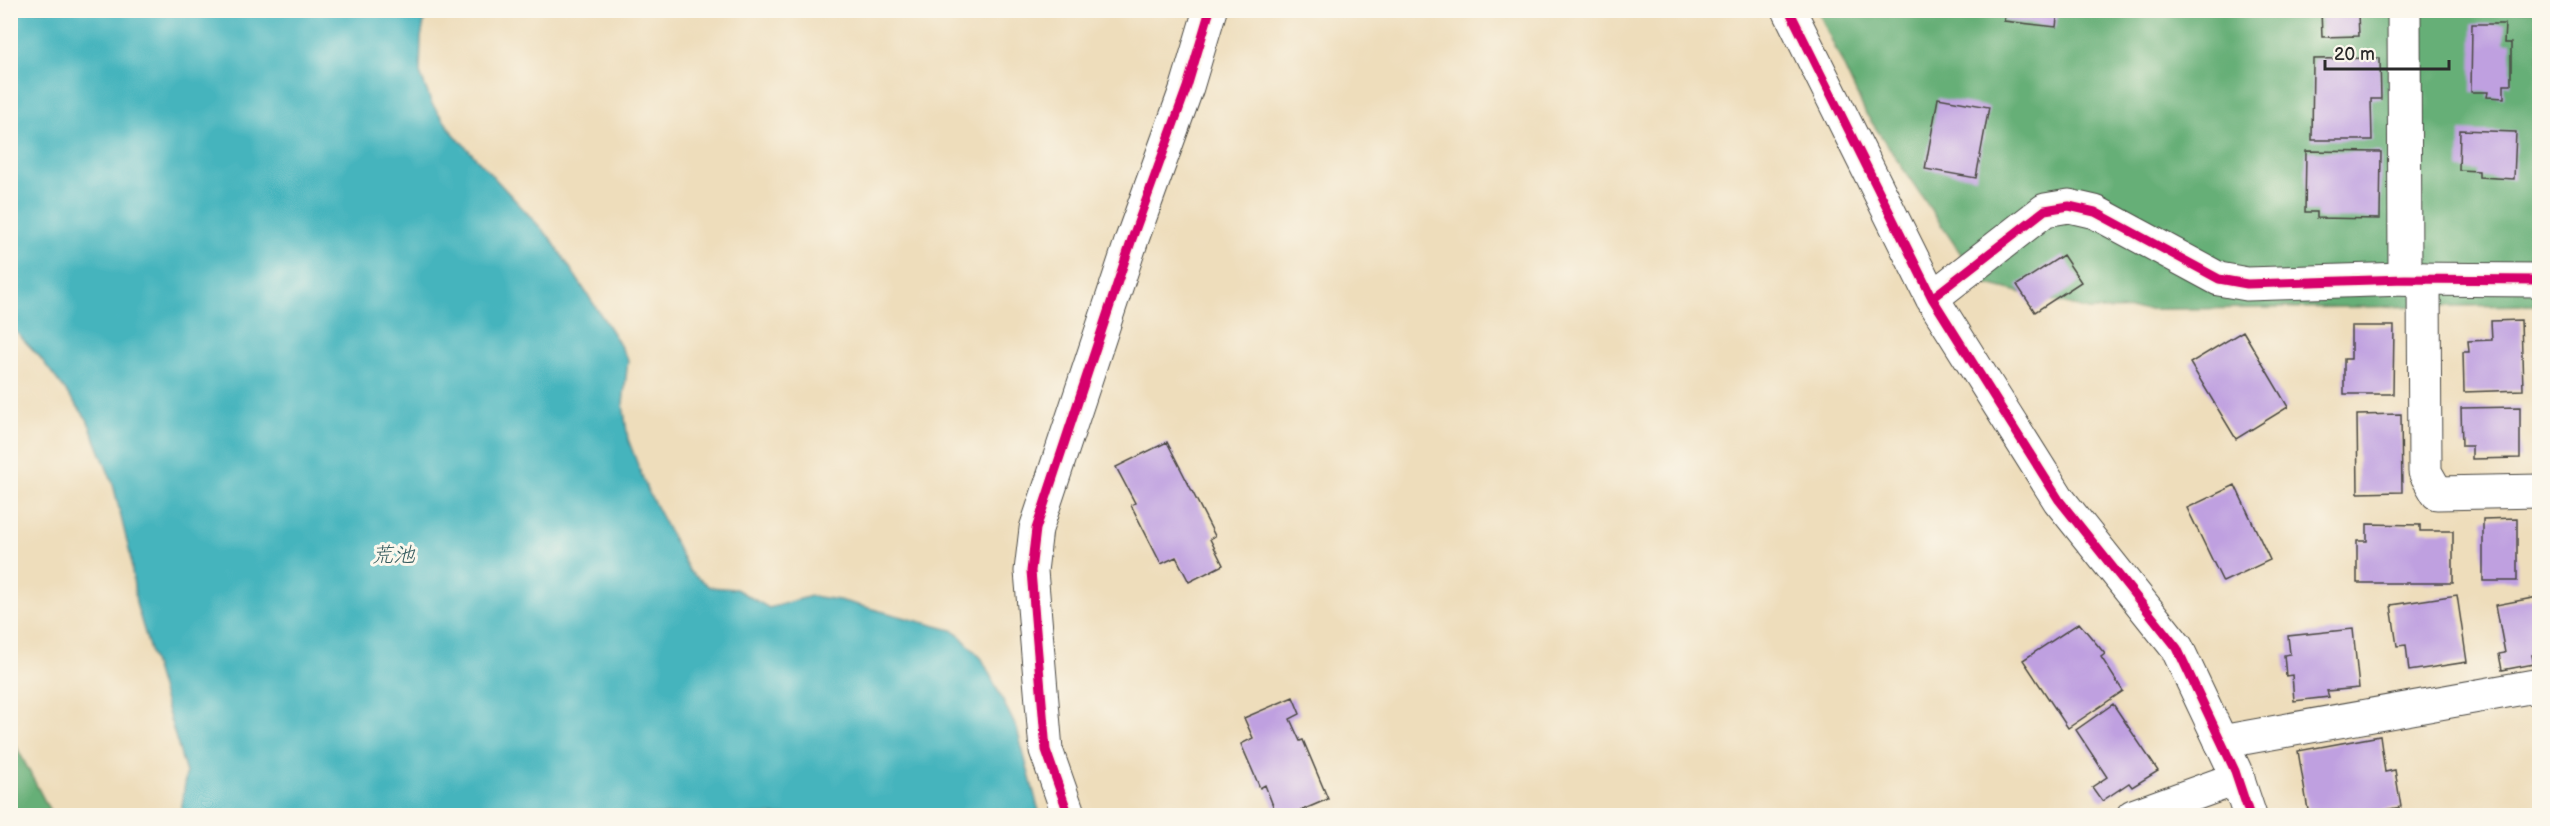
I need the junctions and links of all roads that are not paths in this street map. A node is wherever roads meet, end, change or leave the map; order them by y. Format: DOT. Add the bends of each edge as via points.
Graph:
graph roads {
  1 [pos="1210,10"];
  2 [pos="1789,10"];
  3 [pos="2404,10"];
  4 [pos="2414,279"];
  5 [pos="2540,280"];
  6 [pos="1932,298"];
  7 [pos="2540,491"];
  8 [pos="2540,685"];
  9 [pos="2221,742"];
  10 [pos="2238,778"];
  11 [pos="1069,816"];
  12 [pos="2133,816"];
  13 [pos="2250,816"];
  1 -- 11 [label="street" via="1036,529 1031,571 1046,750"];
  2 -- 6 [label="street"];
  3 -- 4 [label="street"];
  4 -- 5 [label="street"];
  4 -- 6 [label="street" via="2269,285 2219,279 2095,212 2069,206 2045,210"];
  4 -- 7 [label="street" via="2425,472 2437,493"];
  6 -- 9 [label="street" via="2059,500 2177,648"];
  8 -- 9 [label="street"];
  9 -- 10 [label="street"];
  10 -- 12 [label="street"];
  10 -- 13 [label="street"];
}
